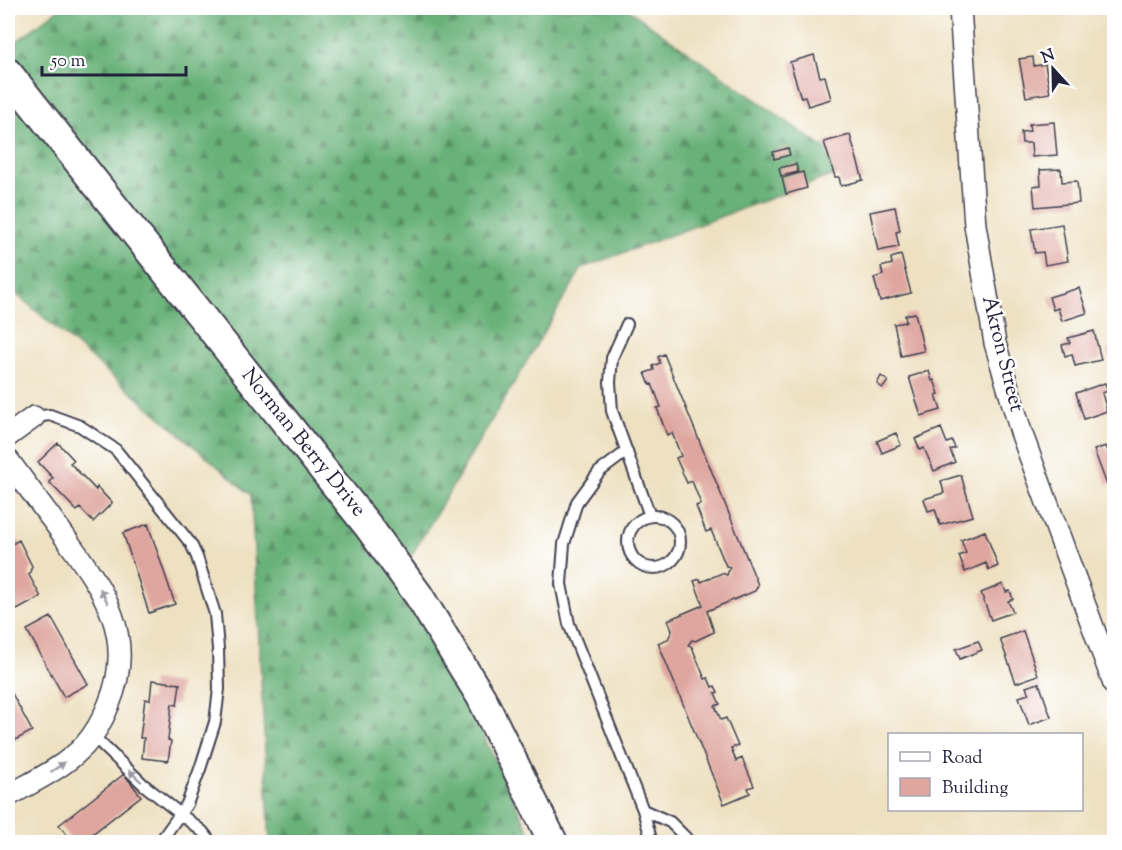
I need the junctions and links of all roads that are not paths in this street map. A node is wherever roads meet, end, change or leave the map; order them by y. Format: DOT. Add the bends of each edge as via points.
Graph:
graph roads {
  1 [pos="960,8"];
  2 [pos="8,73"];
  3 [pos="627,324"];
  4 [pos="34,417"];
  5 [pos="8,436"];
  6 [pos="627,451"];
  7 [pos="8,460"];
  8 [pos="650,516"];
  9 [pos="1114,684"];
  10 [pos="92,735"];
  11 [pos="8,796"];
  12 [pos="643,810"];
  13 [pos="180,814"];
  14 [pos="160,843"];
  15 [pos="211,843"];
  16 [pos="553,843"];
  17 [pos="655,843"];
  18 [pos="690,843"];
  1 -- 9 [label="street, Akron Street" via="975,225 995,343 1022,432"];
  2 -- 16 [label="main road, Norman Berry Drive" via="368,525 419,596 481,697"];
  3 -- 6 [label="lane" via="612,358 610,382 612,411"];
  4 -- 5 [label="street"];
  4 -- 13 [label="lane" via="50,415 80,426 116,450 191,544 197,557 215,614 219,689 215,722"];
  6 -- 8 [label="lane"];
  6 -- 12 [label="lane" via="599,472 577,502 564,544 561,584 569,624"];
  10 -- 7 [label="street, one-way" via="115,691 119,666 118,636 111,609 93,576"];
  8 -- 8 [label="lane" via="632,526 627,546 638,564 658,569 675,558 680,538 669,521"];
  11 -- 10 [label="street, one-way" via="60,767"];
  13 -- 10 [label="lane, one-way"];
  12 -- 17 [label="lane"];
  12 -- 18 [label="lane" via="669,822"];
  13 -- 14 [label="lane"];
  13 -- 15 [label="lane"];
}
